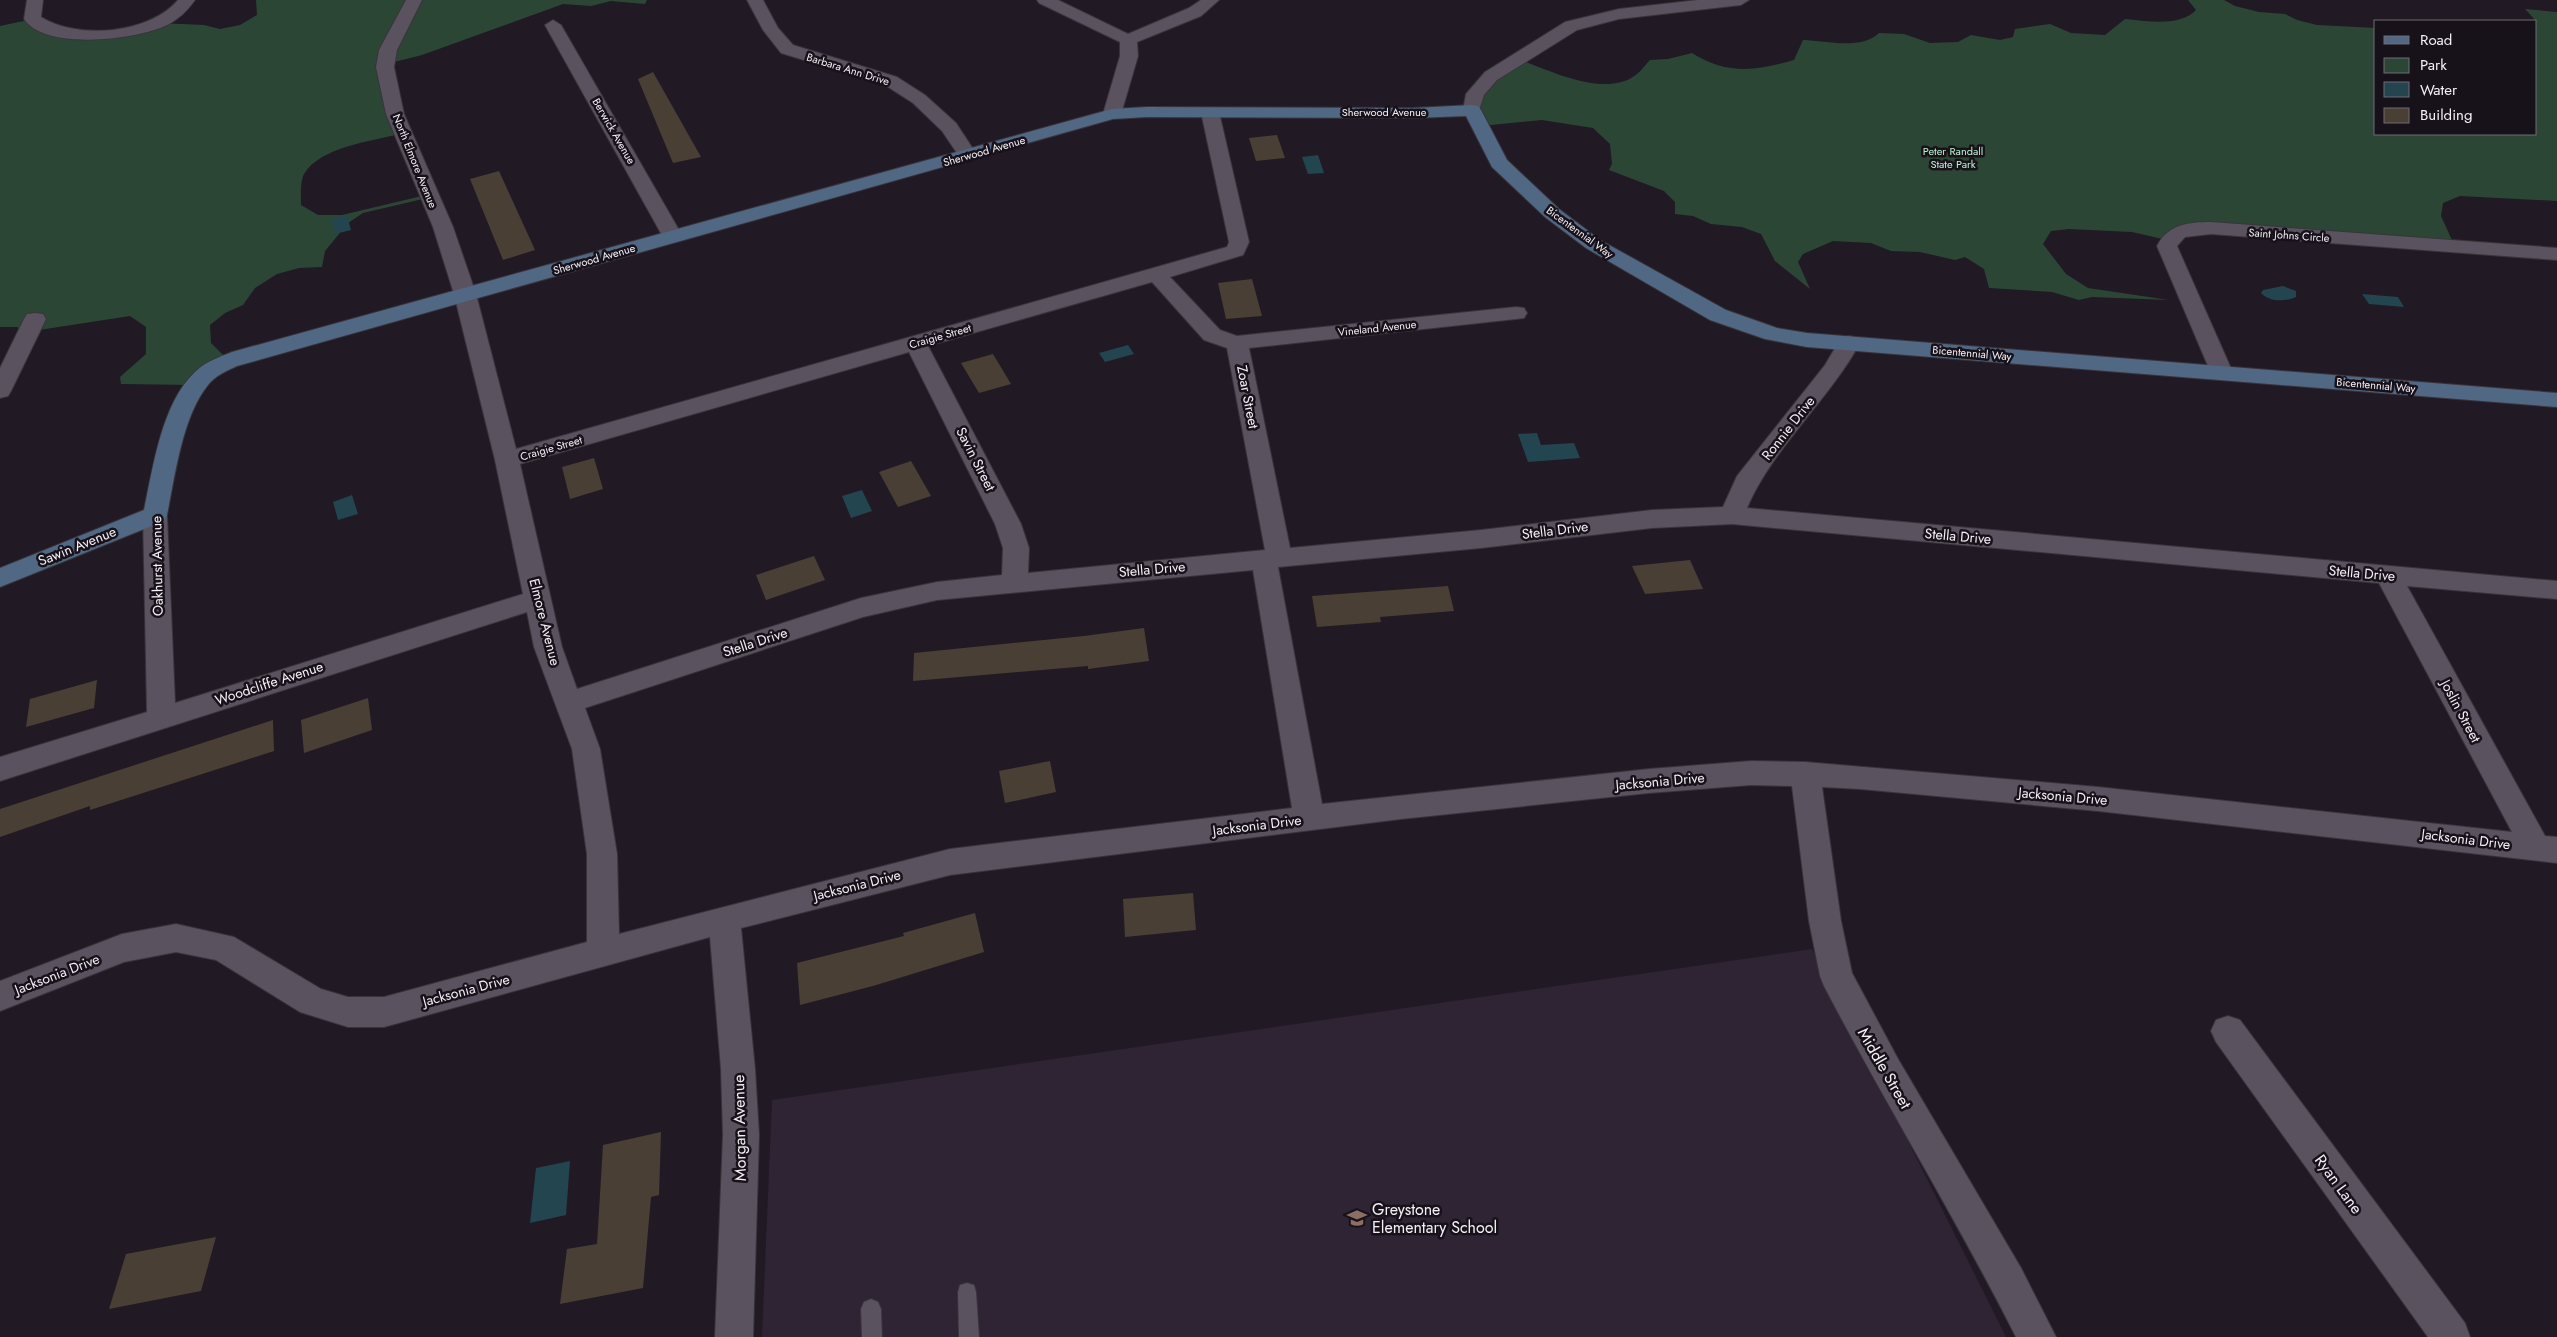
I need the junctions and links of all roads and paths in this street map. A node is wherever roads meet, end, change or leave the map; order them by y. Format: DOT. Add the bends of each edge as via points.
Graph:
graph roads {
  1 [pos="35,0"];
  2 [pos="188,0"];
  3 [pos="414,0"];
  4 [pos="755,0"];
  5 [pos="1045,0"];
  6 [pos="1211,0"];
  7 [pos="1741,0"];
  8 [pos="553,25"];
  9 [pos="1128,40"];
  10 [pos="1472,110"];
  11 [pos="1210,112"];
  12 [pos="1112,114"];
  13 [pos="968,155"];
  14 [pos="673,237"];
  15 [pos="2557,254"];
  16 [pos="1156,274"];
  17 [pos="466,294"];
  18 [pos="1516,313"];
  19 [pos="35,319"];
  20 [pos="915,343"];
  21 [pos="1237,343"];
  22 [pos="1849,343"];
  23 [pos="214,369"];
  24 [pos="2222,373"];
  25 [pos="0,391"];
  26 [pos="2557,400"];
  27 [pos="507,460"];
  28 [pos="154,515"];
  29 [pos="1732,515"];
  30 [pos="1272,559"];
  31 [pos="2388,575"];
  32 [pos="0,578"];
  33 [pos="1015,582"];
  34 [pos="2557,590"];
  35 [pos="538,599"];
  36 [pos="569,702"];
  37 [pos="161,718"];
  38 [pos="0,769"];
  39 [pos="1805,774"];
  40 [pos="1309,818"];
  41 [pos="2546,849"];
  42 [pos="724,919"];
  43 [pos="603,952"];
  44 [pos="0,996"];
  45 [pos="2228,1031"];
  46 [pos="967,1292"];
  47 [pos="871,1309"];
  48 [pos="734,1337"];
  49 [pos="872,1337"];
  50 [pos="969,1337"];
  51 [pos="2037,1337"];
  52 [pos="2451,1337"];
  1 -- 2 [label="street" via="32,19 36,24 48,29 98,35 115,35 157,23 178,13"];
  3 -- 17 [label="street, North Elmore Avenue" via="388,50 385,67 395,114 443,227"];
  4 -- 13 [label="street, Barbara Ann Drive" via="771,30 787,49 891,81 919,99 949,127"];
  5 -- 9 [label="street"];
  6 -- 9 [label="street" via="1195,12"];
  7 -- 10 [label="street" via="1619,14 1571,26 1491,76 1475,94"];
  8 -- 14 [label="street, Berwick Avenue"];
  9 -- 12 [label="street" via="1129,56"];
  10 -- 11 [label="street, Sherwood Avenue" via="1413,113"];
  10 -- 22 [label="street, Bicentennial Way" via="1499,164 1552,213 1625,264 1718,316 1748,327 1807,340"];
  11 -- 12 [label="street, Sherwood Avenue"];
  11 -- 16 [label="street, Craigie Street" via="1240,242 1236,251 1227,255"];
  12 -- 13 [label="street, Sherwood Avenue"];
  13 -- 14 [label="street, Sherwood Avenue"];
  14 -- 17 [label="street, Sherwood Avenue"];
  15 -- 24 [label="street, Saint Johns Circle" via="2243,231 2182,230 2172,236 2167,246"];
  16 -- 20 [label="street, Craigie Street"];
  16 -- 21 [label="street" via="1212,335"];
  17 -- 23 [label="street, Sherwood Avenue" via="240,357"];
  17 -- 27 [label="street, Elmore Avenue"];
  18 -- 21 [label="street, Vineland Avenue"];
  19 -- 25 [label="street"];
  20 -- 27 [label="street, Craigie Street"];
  20 -- 33 [label="street, Savin Street" via="1008,524 1016,548"];
  21 -- 30 [label="street, Zoar Street"];
  22 -- 24 [label="street, Bicentennial Way"];
  22 -- 29 [label="street, Ronnie Drive" via="1835,368 1746,482"];
  23 -- 28 [label="street, Oakhurst Avenue" via="200,380 181,416"];
  24 -- 26 [label="street, Bicentennial Way"];
  27 -- 35 [label="street, Elmore Avenue"];
  28 -- 32 [label="street, Sawin Avenue"];
  28 -- 37 [label="street, Oakhurst Avenue"];
  29 -- 30 [label="street, Stella Drive" via="1652,519"];
  29 -- 31 [label="street, Stella Drive"];
  30 -- 33 [label="street, Stella Drive"];
  30 -- 40 [label="street, Zoar Street"];
  31 -- 34 [label="street, Stella Drive"];
  31 -- 41 [label="street, Joslin Street"];
  33 -- 36 [label="street, Stella Drive" via="937,591 888,601"];
  35 -- 36 [label="street, Elmore Avenue" via="548,647"];
  35 -- 37 [label="street, Woodcliffe Avenue"];
  36 -- 43 [label="street, Elmore Avenue" via="586,749 602,854"];
  37 -- 38 [label="street, Woodcliffe Avenue"];
  39 -- 40 [label="street, Jacksonia Drive" via="1751,773 1649,781"];
  39 -- 41 [label="street, Jacksonia Drive" via="2098,799"];
  39 -- 51 [label="street, Middle Street" via="1825,921 1836,976"];
  40 -- 42 [label="street, Jacksonia Drive" via="950,862"];
  42 -- 43 [label="street, Jacksonia Drive"];
  42 -- 48 [label="street, Morgan Avenue" via="741,1136"];
  43 -- 44 [label="street, Jacksonia Drive" via="384,1012 348,1012 312,1001 223,947 176,938 122,948"];
  45 -- 52 [label="street, Ryan Lane"];
  46 -- 50 [label="lane"];
  47 -- 49 [label="lane"];
}
